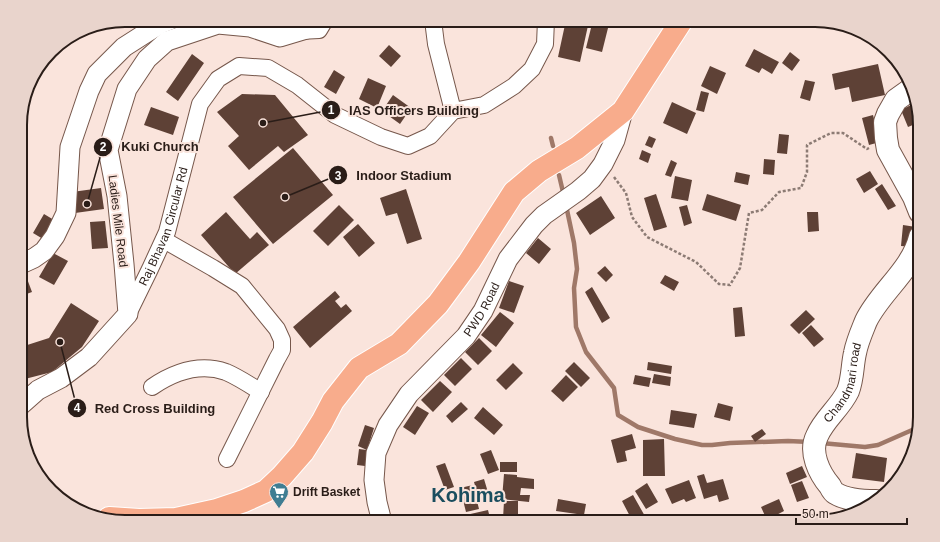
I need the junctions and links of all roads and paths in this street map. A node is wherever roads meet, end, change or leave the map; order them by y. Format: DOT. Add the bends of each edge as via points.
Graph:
graph roads {
  1 [pos="155,27"];
  2 [pos="201,27"];
  3 [pos="250,27"];
  4 [pos="302,27"];
  5 [pos="311,27"];
  6 [pos="321,27"];
  7 [pos="434,27"];
  8 [pos="546,27"];
  9 [pos="677,27"];
  10 [pos="907,92"];
  11 [pos="453,111"];
  12 [pos="623,111"];
  13 [pos="887,143"];
  14 [pos="601,167"];
  15 [pos="913,195"];
  16 [pos="164,240"];
  17 [pos="913,253"];
  18 [pos="27,261"];
  19 [pos="128,314"];
  20 [pos="152,387"];
  21 [pos="261,392"];
  22 [pos="27,400"];
  23 [pos="227,459"];
  24 [pos="866,501"];
  25 [pos="198,515"];
  26 [pos="380,515"];
  1 -- 18 [label="street" via="124,47 98,74 89,91 70,147 66,213 55,236 44,251"];
  2 -- 19 [label="street, Ladies Mile Road" via="166,41 147,58 127,89 108,150 117,196"];
  3 -- 4 [label="street, Ladies Mile Road" via="280,37"];
  5 -- 6 [label="street" via="319,30"];
  7 -- 11 [label="street"];
  8 -- 11 [label="street" via="545,44 532,69 514,86 484,105"];
  9 -- 12 [label="highway"];
  10 -- 13 [label="main road" via="896,100 888,114 885,122"];
  11 -- 16 [label="street, Raj Bhavan Circular Rd" via="430,136 408,146 381,137 335,115 297,85 268,68 240,66 218,79 200,104"];
  12 -- 14 [label="street, PWD Road" via="615,140"];
  12 -- 25 [label="highway" via="577,148 539,171 514,192 469,262 438,304 399,344 359,368 333,401 303,452 266,492 244,502"];
  13 -- 14 [label="path" via="867,149 843,134 831,133 807,144 807,172 801,188 780,192 762,210 749,213 740,268 730,284 719,284 696,262 647,237 632,217 626,193 615,178"];
  13 -- 15 [label="main road" via="888,150"];
  14 -- 26 [label="street, PWD Road" via="592,179 534,225 508,259 483,311 466,336 409,394 388,425 376,453 374,480"];
  16 -- 19 [label="street, Raj Bhavan Circular Rd"];
  16 -- 21 [label="street" via="242,286 277,329 282,340 282,350"];
  17 -- 24 [label="main road, Chandmari road" via="867,320 855,352 852,379 847,393 823,424 814,443 822,477 835,493 856,501"];
  19 -- 22 [label="street" via="88,357"];
  20 -- 21 [label="street" via="181,372 211,369 230,374"];
  21 -- 23 [label="street"];
}
